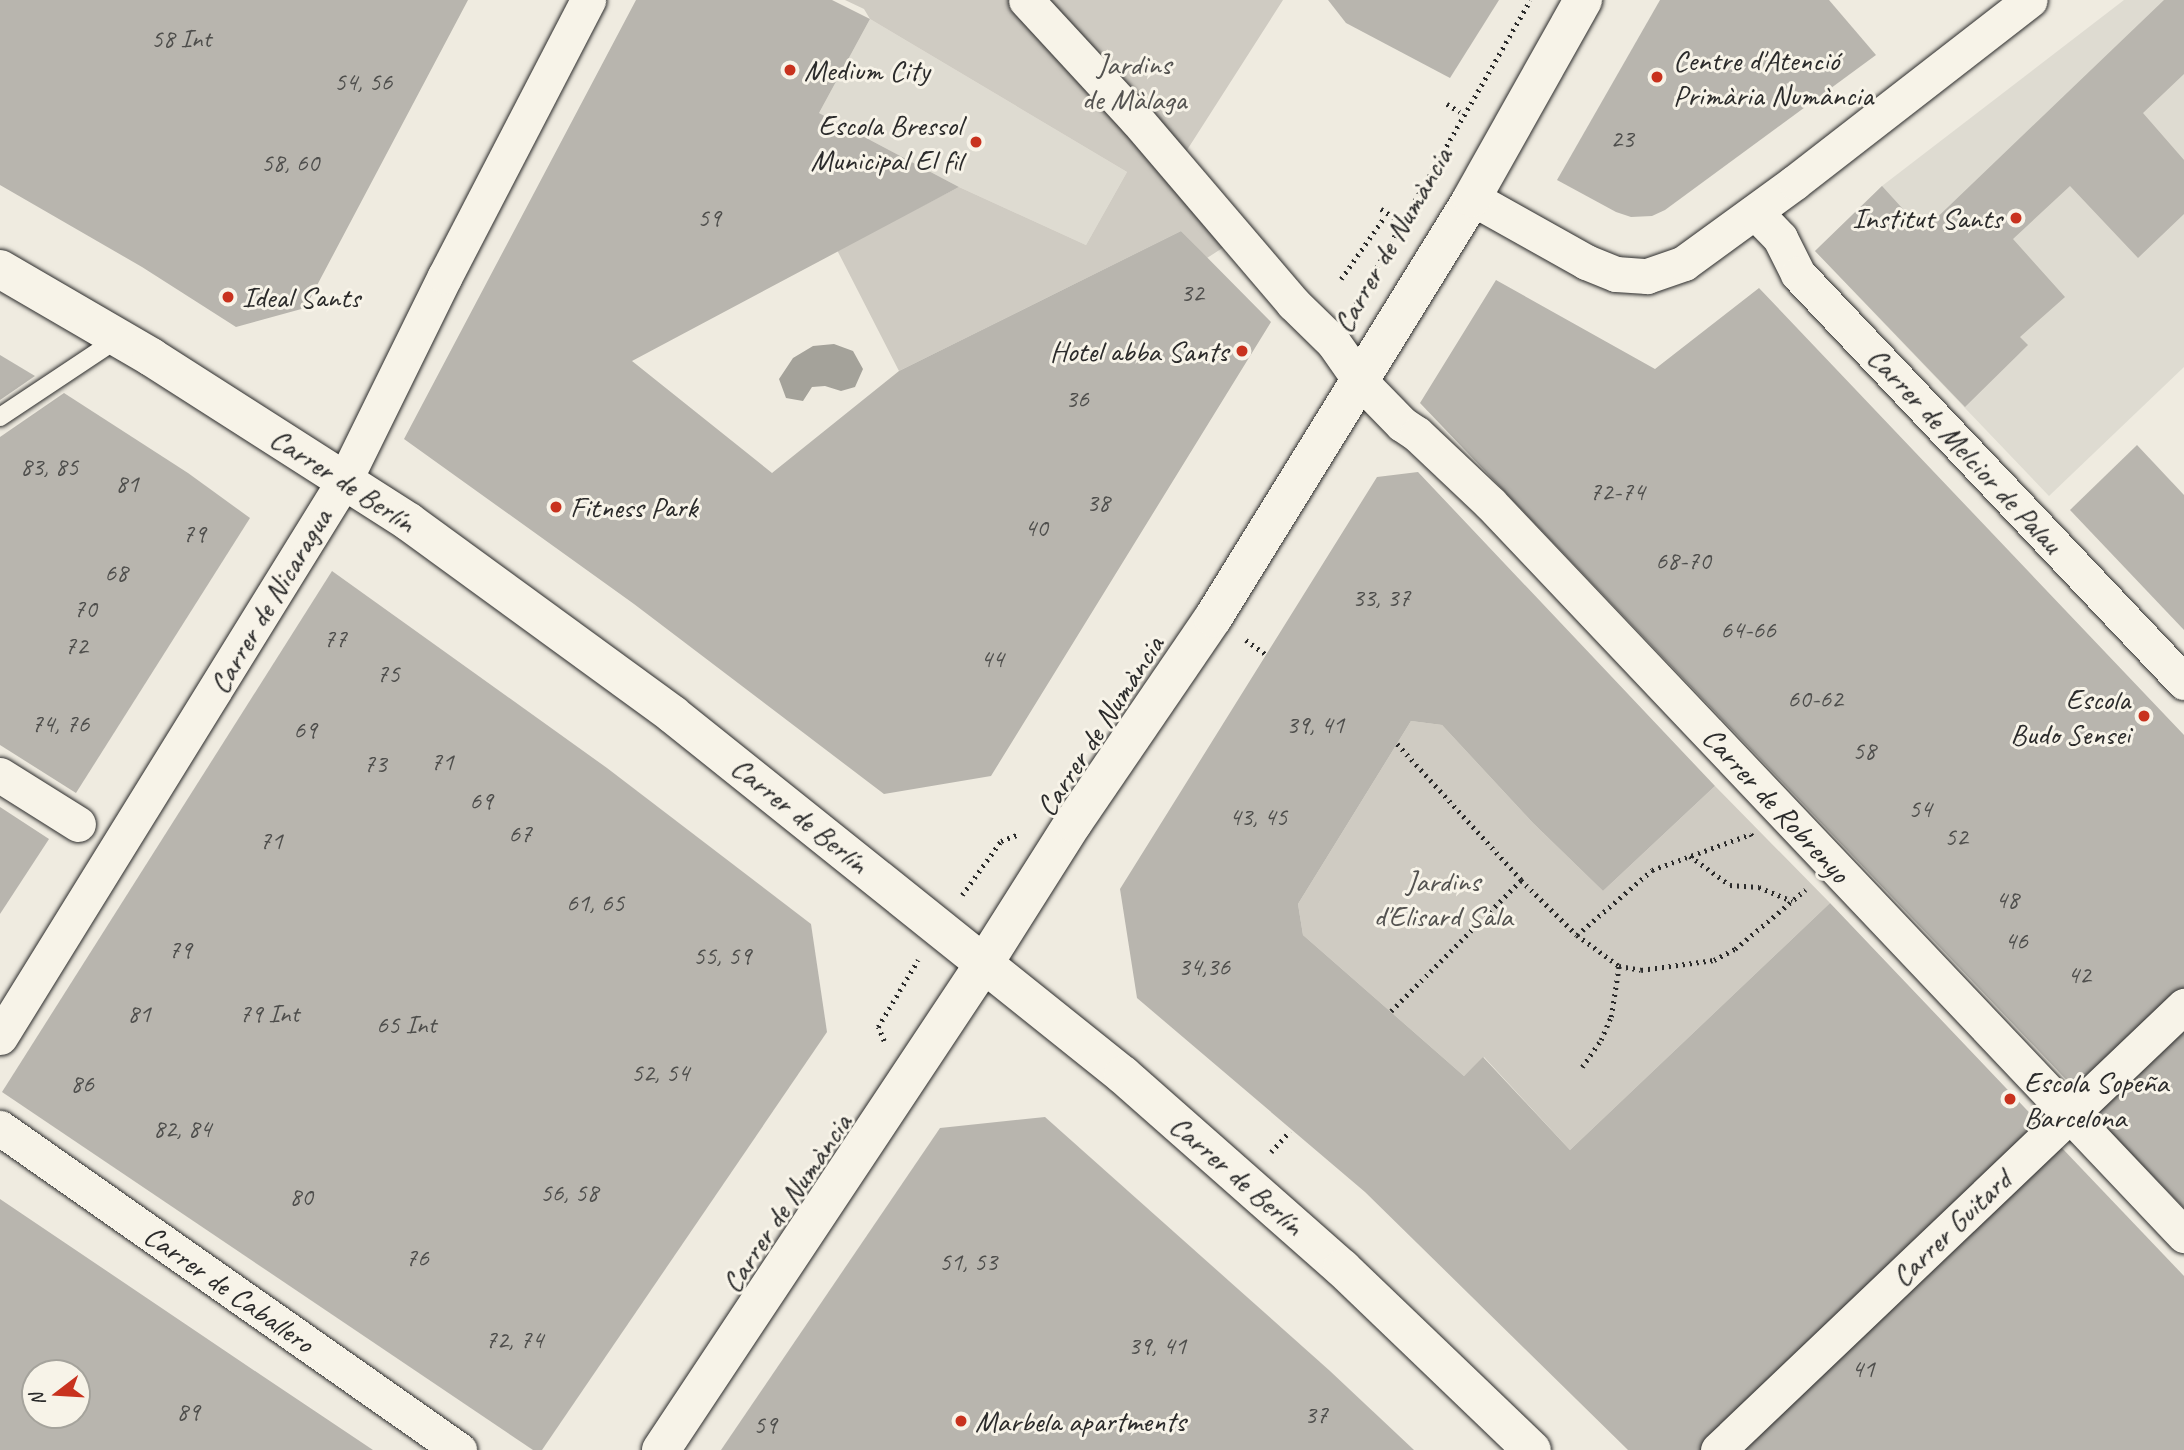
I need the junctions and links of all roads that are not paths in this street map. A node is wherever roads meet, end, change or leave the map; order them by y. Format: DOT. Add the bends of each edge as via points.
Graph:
graph roads {
  1 [pos="588,0"];
  2 [pos="1026,0"];
  3 [pos="1583,0"];
  4 [pos="2030,0"];
  5 [pos="1472,198"];
  6 [pos="1755,212"];
  7 [pos="0,269"];
  8 [pos="120,337"];
  9 [pos="1361,382"];
  10 [pos="0,417"];
  11 [pos="345,479"];
  12 [pos="2184,682"];
  13 [pos="0,775"];
  14 [pos="78,824"];
  15 [pos="985,962"];
  16 [pos="2184,1006"];
  17 [pos="0,1037"];
  18 [pos="2070,1115"];
  19 [pos="0,1128"];
  20 [pos="2184,1235"];
  21 [pos="459,1450"];
  22 [pos="661,1450"];
  23 [pos="1532,1450"];
  24 [pos="1718,1450"];
  1 -- 11 [label="street, Carrer de Nicaragua"];
  2 -- 9 [label="street, Carrer de Robrenyo" via="1136,119 1293,303 1333,342"];
  3 -- 5 [label="main road, Carrer de Numància"];
  4 -- 6 [label="street"];
  5 -- 6 [label="street" via="1586,262 1616,274 1647,276 1685,263"];
  5 -- 9 [label="main road, Carrer de Numància"];
  6 -- 12 [label="street, Carrer de Melcior de Palau" via="1780,238 1798,274"];
  7 -- 8 [label="main road, Carrer de Berlín"];
  8 -- 10 [label="lane"];
  8 -- 11 [label="main road, Carrer de Berlín"];
  9 -- 15 [label="main road, Carrer de Numància" via="1194,648 1073,823"];
  9 -- 18 [label="street, Carrer de Robrenyo" via="1490,503"];
  11 -- 15 [label="main road, Carrer de Berlín" via="641,691"];
  11 -- 17 [label="street, Carrer de Nicaragua"];
  13 -- 14 [label="street"];
  15 -- 22 [label="main road, Carrer de Numància"];
  15 -- 23 [label="main road, Carrer de Berlín" via="1123,1075 1322,1250"];
  16 -- 18 [label="street, Carrer Guitard"];
  18 -- 20 [label="street, Carrer de Robrenyo"];
  18 -- 24 [label="street, Carrer Guitard"];
  19 -- 21 [label="street, Carrer de Caballero"];
}
